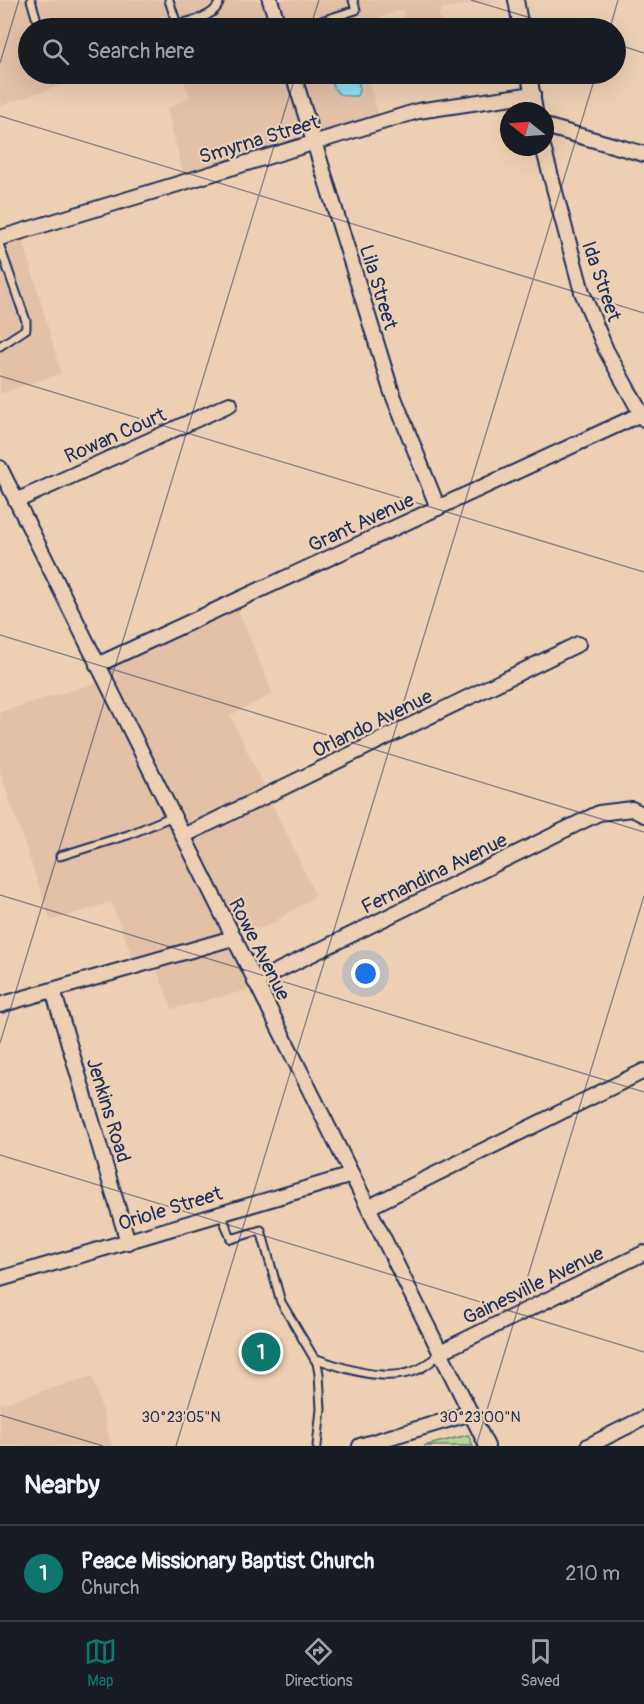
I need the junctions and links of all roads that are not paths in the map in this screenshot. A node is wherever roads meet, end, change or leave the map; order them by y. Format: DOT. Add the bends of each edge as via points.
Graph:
graph roads {
  1 [pos="31,0"];
  2 [pos="169,0"];
  3 [pos="220,0"];
  4 [pos="270,0"];
  5 [pos="353,0"];
  6 [pos="516,0"];
  7 [pos="36,17"];
  8 [pos="174,18"];
  9 [pos="201,18"];
  10 [pos="276,18"];
  11 [pos="331,18"];
  12 [pos="519,18"];
  13 [pos="295,84"];
  14 [pos="531,84"];
  15 [pos="533,94"];
  16 [pos="534,102"];
  17 [pos="554,129"];
  18 [pos="314,143"];
  19 [pos="644,154"];
  20 [pos="545,156"];
  21 [pos="0,237"];
  22 [pos="0,247"];
  23 [pos="0,346"];
  24 [pos="230,405"];
  25 [pos="643,417"];
  26 [pos="0,468"];
  27 [pos="16,501"];
  28 [pos="438,508"];
  29 [pos="578,644"];
  30 [pos="97,665"];
  31 [pos="638,812"];
  32 [pos="173,816"];
  33 [pos="183,836"];
  34 [pos="60,856"];
  35 [pos="233,938"];
  36 [pos="255,982"];
  37 [pos="53,990"];
  38 [pos="0,1005"];
  39 [pos="644,1071"];
  40 [pos="352,1175"];
  41 [pos="369,1207"];
  42 [pos="221,1213"];
  43 [pos="128,1242"];
  44 [pos="644,1253"];
  45 [pos="0,1279"];
  46 [pos="440,1352"];
  47 [pos="314,1358"];
  48 [pos="471,1413"];
  49 [pos="644,1418"];
  50 [pos="317,1446"];
  51 [pos="360,1446"];
  52 [pos="488,1446"];
  53 [pos="588,1446"];
  1 -- 7 [label="lane"];
  2 -- 8 [label="lane"];
  3 -- 9 [label="lane" via="217,9"];
  4 -- 10 [label="street"];
  5 -- 11 [label="lane" via="356,10"];
  6 -- 12 [label="street"];
  13 -- 18 [label="street, Lila Street"];
  14 -- 15 [label="street"];
  15 -- 16 [label="street"];
  15 -- 18 [label="street, Smyrna Street" via="418,111"];
  17 -- 19 [label="street"];
  18 -- 21 [label="street, Smyrna Street"];
  18 -- 28 [label="street, Lila Street" via="391,390"];
  20 -- 25 [label="street, Ida Street" via="582,292 606,350"];
  22 -- 23 [label="lane" via="26,329"];
  24 -- 27 [label="street, Rowan Court"];
  25 -- 28 [label="street, Grant Avenue"];
  26 -- 27 [label="street, Rowe Avenue"];
  27 -- 30 [label="street, Rowe Avenue"];
  28 -- 30 [label="street, Grant Avenue"];
  29 -- 33 [label="street, Orlando Avenue"];
  30 -- 32 [label="street, Rowe Avenue"];
  31 -- 36 [label="street, Fernandina Avenue" via="599,813"];
  32 -- 33 [label="street, Rowe Avenue"];
  32 -- 34 [label="lane"];
  33 -- 35 [label="street, Rowe Avenue"];
  35 -- 36 [label="street, Rowe Avenue"];
  35 -- 37 [label="street"];
  36 -- 40 [label="street, Rowe Avenue"];
  37 -- 38 [label="street"];
  37 -- 43 [label="street, Jenkins Road"];
  39 -- 41 [label="street"];
  40 -- 41 [label="street, Rowe Avenue"];
  40 -- 42 [label="street, Oriole Street"];
  41 -- 46 [label="street, Rowe Avenue"];
  42 -- 43 [label="street, Oriole Street"];
  42 -- 47 [label="lane" via="231,1239 261,1230 282,1302"];
  43 -- 45 [label="street, Oriole Street"];
  44 -- 46 [label="street, Gainesville Avenue"];
  46 -- 47 [label="lane" via="432,1362 401,1375 352,1371"];
  46 -- 48 [label="street, Rowe Avenue"];
  47 -- 50 [label="lane" via="320,1374"];
  48 -- 51 [label="street"];
  48 -- 52 [label="street, Rowe Avenue"];
  49 -- 53 [label="street"];
}
